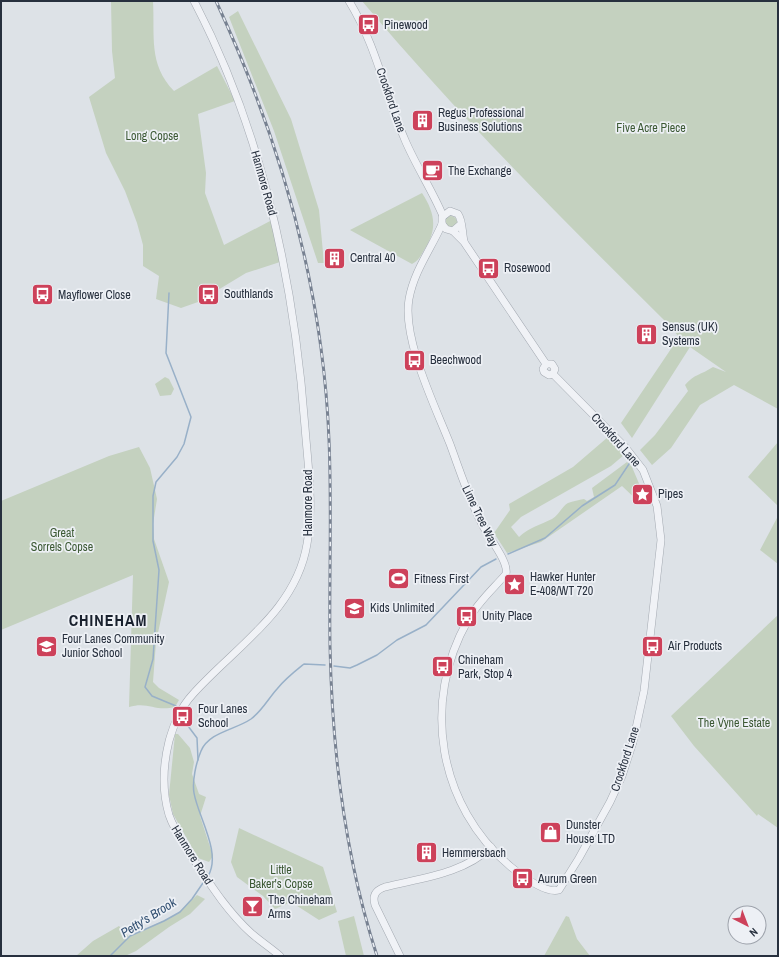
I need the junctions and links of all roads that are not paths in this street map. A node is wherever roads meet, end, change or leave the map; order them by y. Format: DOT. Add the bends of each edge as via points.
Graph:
graph roads {
  1 [pos="194,1"];
  2 [pos="348,1"];
  3 [pos="436,197"];
  4 [pos="450,211"];
  5 [pos="443,216"];
  6 [pos="442,224"];
  7 [pos="460,225"];
  8 [pos="451,231"];
  9 [pos="436,237"];
  10 [pos="464,242"];
  11 [pos="491,847"];
  12 [pos="280,956"];
  13 [pos="400,956"];
  1 -- 12 [label="street, Hanmore Road" via="233,82 273,212 295,326 310,498 305,556 288,596 244,646 191,696 182,708 174,726 164,770 167,806 175,829 232,914 256,938"];
  2 -- 3 [label="street, Crockford Lane" via="368,35 414,162"];
  3 -- 4 [label="street, Crockford Lane"];
  3 -- 5 [label="street, Crockford Lane"];
  4 -- 5 [label="street"];
  4 -- 7 [label="street" via="460,216"];
  5 -- 6 [label="street"];
  6 -- 8 [label="street"];
  6 -- 9 [label="street, Lime Tree Way"];
  7 -- 8 [label="street"];
  7 -- 10 [label="street, Crockford Lane"];
  8 -- 9 [label="street, Lime Tree Way"];
  8 -- 10 [label="street, Crockford Lane"];
  9 -- 11 [label="street, Lime Tree Way" via="421,262 410,291 409,328 427,385 474,507 507,568 506,574 475,608 461,632 446,674 442,704 445,761 453,786 473,824"];
  10 -- 11 [label="street, Crockford Lane" via="546,364 544,372 553,374 635,459 645,474 657,506 661,531 661,552 644,691 633,742 622,776 598,827 559,890 551,891 535,883 510,866"];
  11 -- 13 [label="street" via="470,863 456,869 385,887 376,892 375,905"];
}
